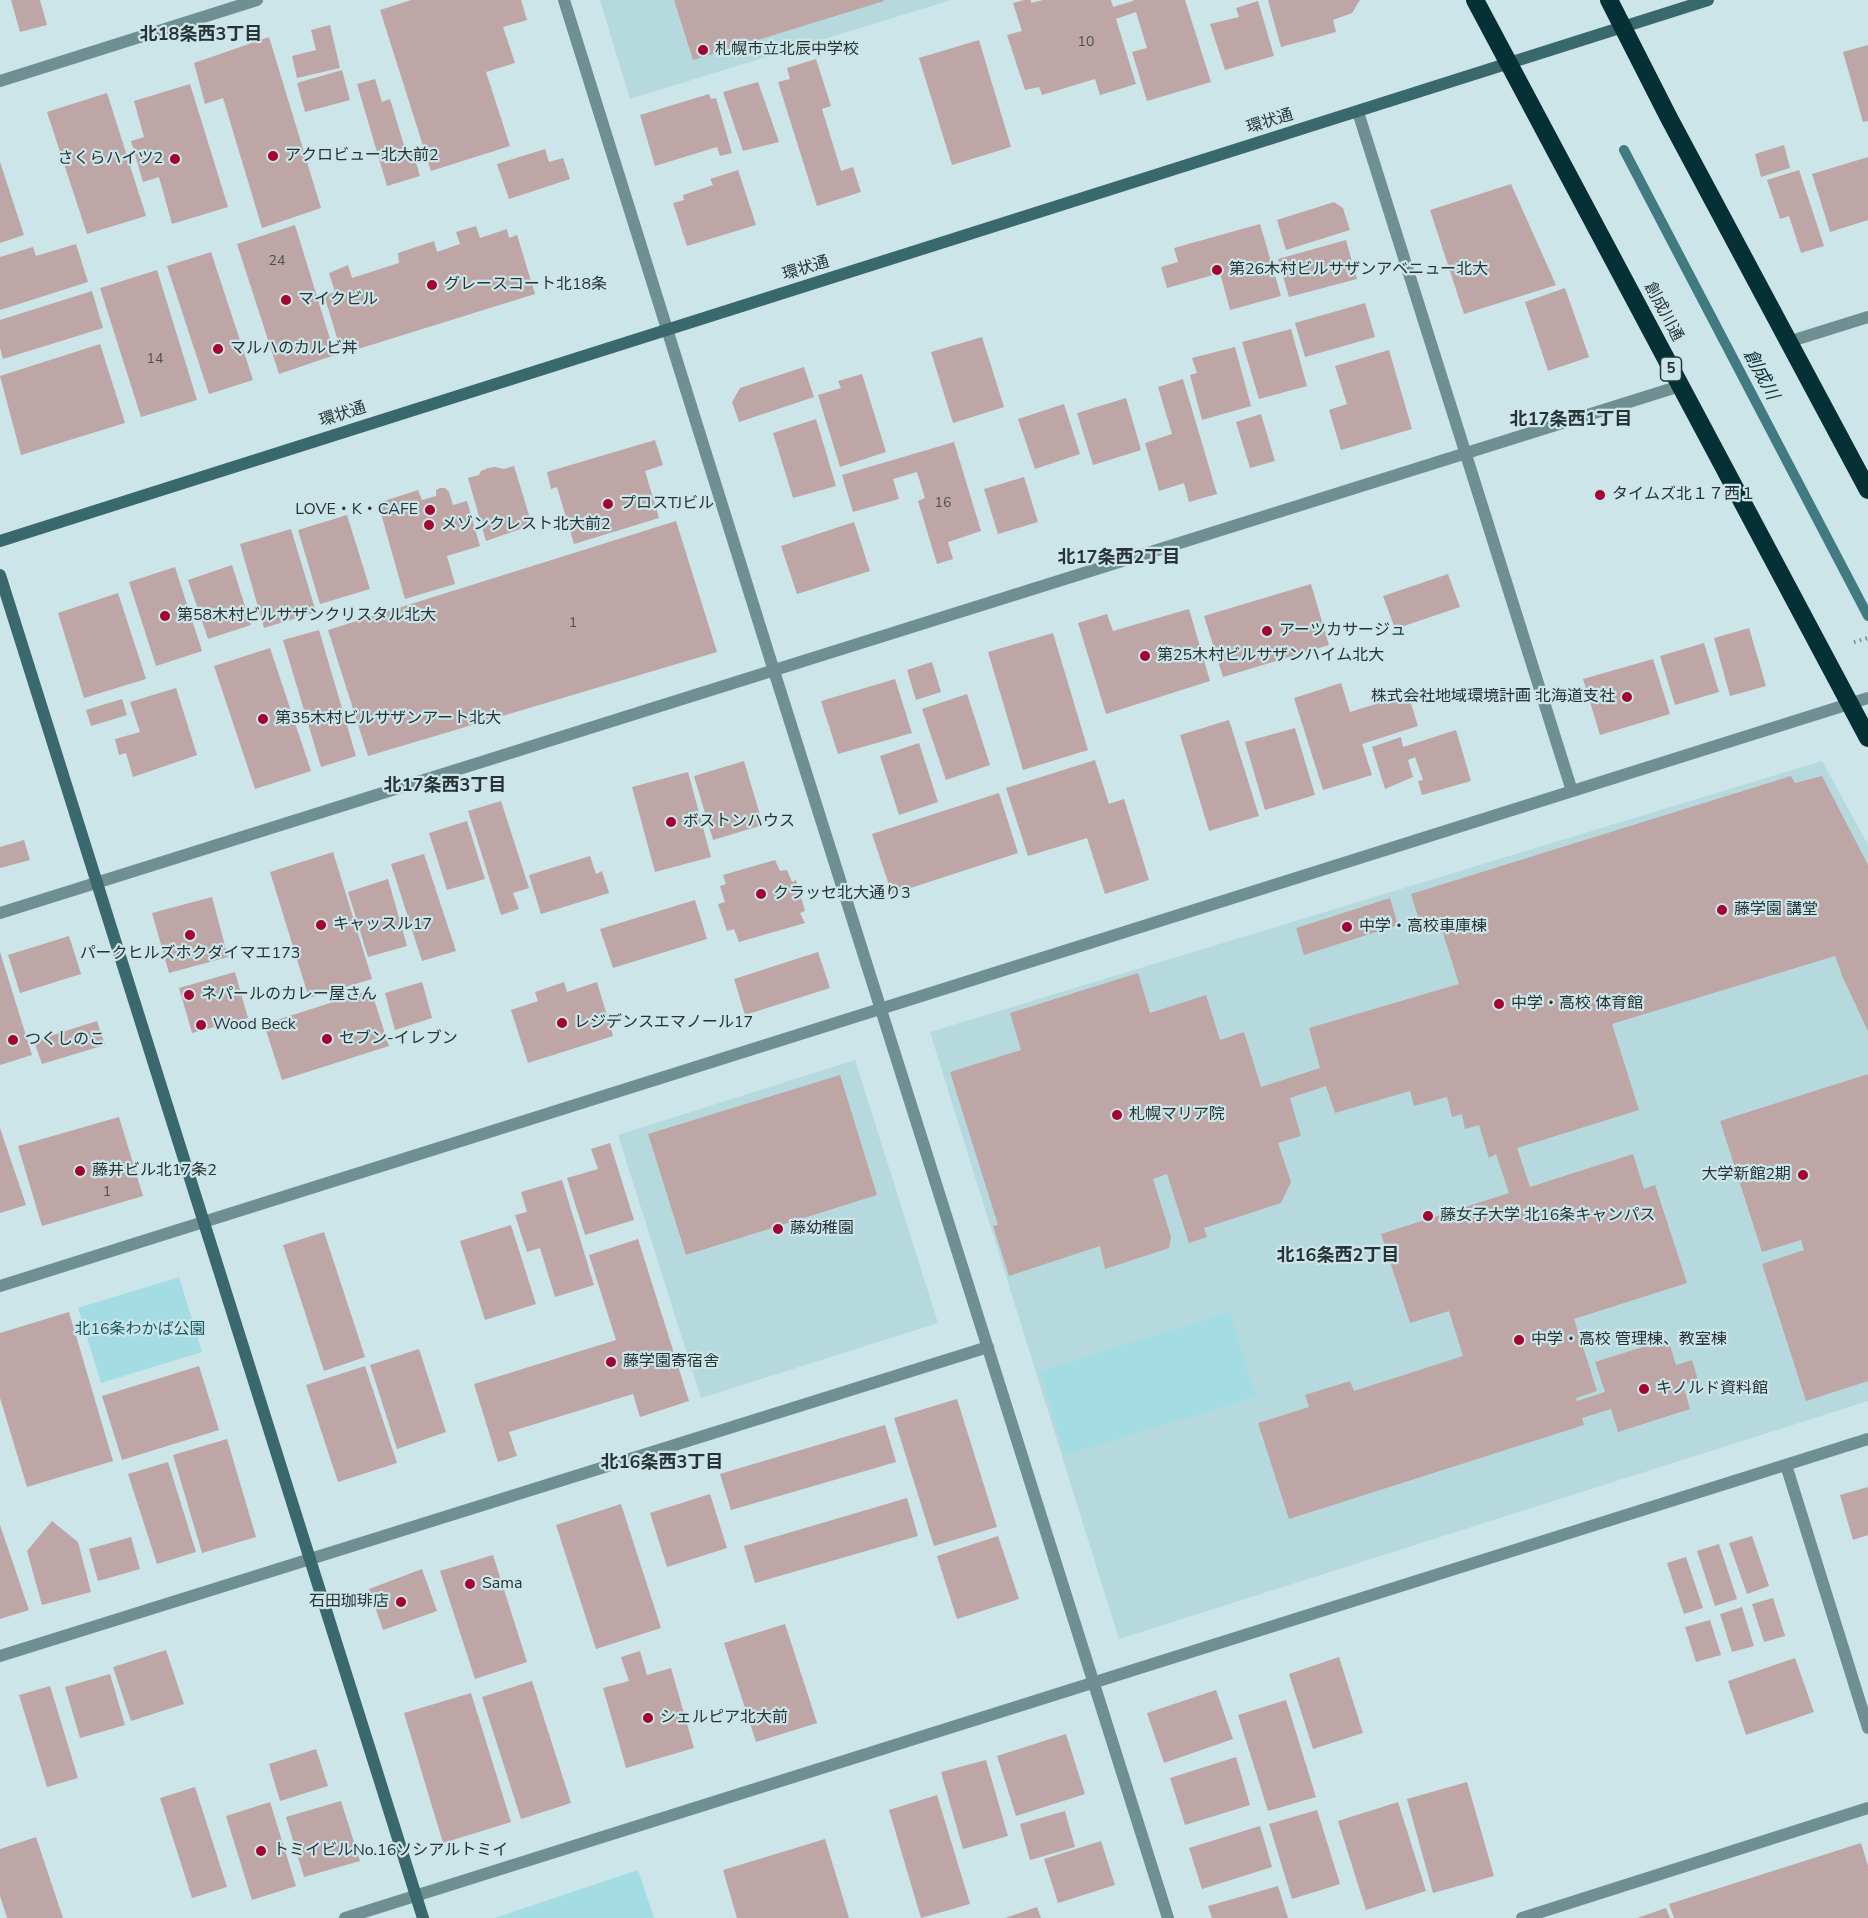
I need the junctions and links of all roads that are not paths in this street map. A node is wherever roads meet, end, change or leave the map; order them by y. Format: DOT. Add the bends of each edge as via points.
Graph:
graph roads {
  1 [pos="257,0"];
  2 [pos="564,0"];
  3 [pos="1475,0"];
  4 [pos="1609,0"];
  5 [pos="1708,0"];
  6 [pos="1622,27"];
  7 [pos="1509,63"];
  8 [pos="0,81"];
  9 [pos="1358,112"];
  10 [pos="1868,317"];
  11 [pos="666,330"];
  12 [pos="1788,342"];
  13 [pos="1680,386"];
  14 [pos="1466,452"];
  15 [pos="1868,490"];
  16 [pos="0,541"];
  17 [pos="0,575"];
  18 [pos="774,670"];
  19 [pos="1859,701"];
  20 [pos="1868,738"];
  21 [pos="1572,792"];
  22 [pos="97,883"];
  23 [pos="0,913"];
  24 [pos="881,1010"];
  25 [pos="203,1221"];
  26 [pos="0,1286"];
  27 [pos="987,1347"];
  28 [pos="1868,1439"];
  29 [pos="1786,1465"];
  30 [pos="309,1559"];
  31 [pos="0,1656"];
  32 [pos="1094,1682"];
  33 [pos="1868,1728"];
  34 [pos="1868,1808"];
  35 [pos="415,1896"];
  36 [pos="345,1918"];
  37 [pos="423,1918"];
  38 [pos="1168,1918"];
  39 [pos="1522,1918"];
  1 -- 8 [label="street"];
  2 -- 11 [label="street"];
  3 -- 7 [label="highway, 創成川通 / 5"];
  4 -- 6 [label="highway"];
  5 -- 6 [label="street, 環状通"];
  6 -- 7 [label="street, 環状通"];
  6 -- 12 [label="highway"];
  7 -- 9 [label="street, 環状通"];
  7 -- 13 [label="highway, 創成川通 / 5"];
  9 -- 11 [label="street, 環状通"];
  9 -- 14 [label="street"];
  10 -- 12 [label="street"];
  11 -- 16 [label="street, 環状通"];
  11 -- 18 [label="street"];
  12 -- 15 [label="highway"];
  13 -- 14 [label="street"];
  13 -- 19 [label="highway, 創成川通 / 5"];
  14 -- 18 [label="street"];
  14 -- 21 [label="street"];
  17 -- 22 [label="street"];
  18 -- 22 [label="street"];
  18 -- 24 [label="street"];
  19 -- 20 [label="highway, 創成川通 / 5"];
  19 -- 21 [label="street"];
  21 -- 24 [label="street"];
  22 -- 23 [label="street"];
  22 -- 25 [label="street"];
  24 -- 25 [label="street"];
  24 -- 27 [label="street"];
  25 -- 26 [label="street"];
  25 -- 30 [label="street"];
  27 -- 30 [label="street"];
  27 -- 32 [label="street"];
  28 -- 29 [label="street"];
  29 -- 32 [label="street"];
  29 -- 33 [label="street"];
  30 -- 31 [label="street"];
  30 -- 35 [label="street"];
  32 -- 35 [label="street"];
  32 -- 38 [label="street"];
  34 -- 39 [label="street"];
  35 -- 36 [label="street"];
  35 -- 37 [label="street"];
}
